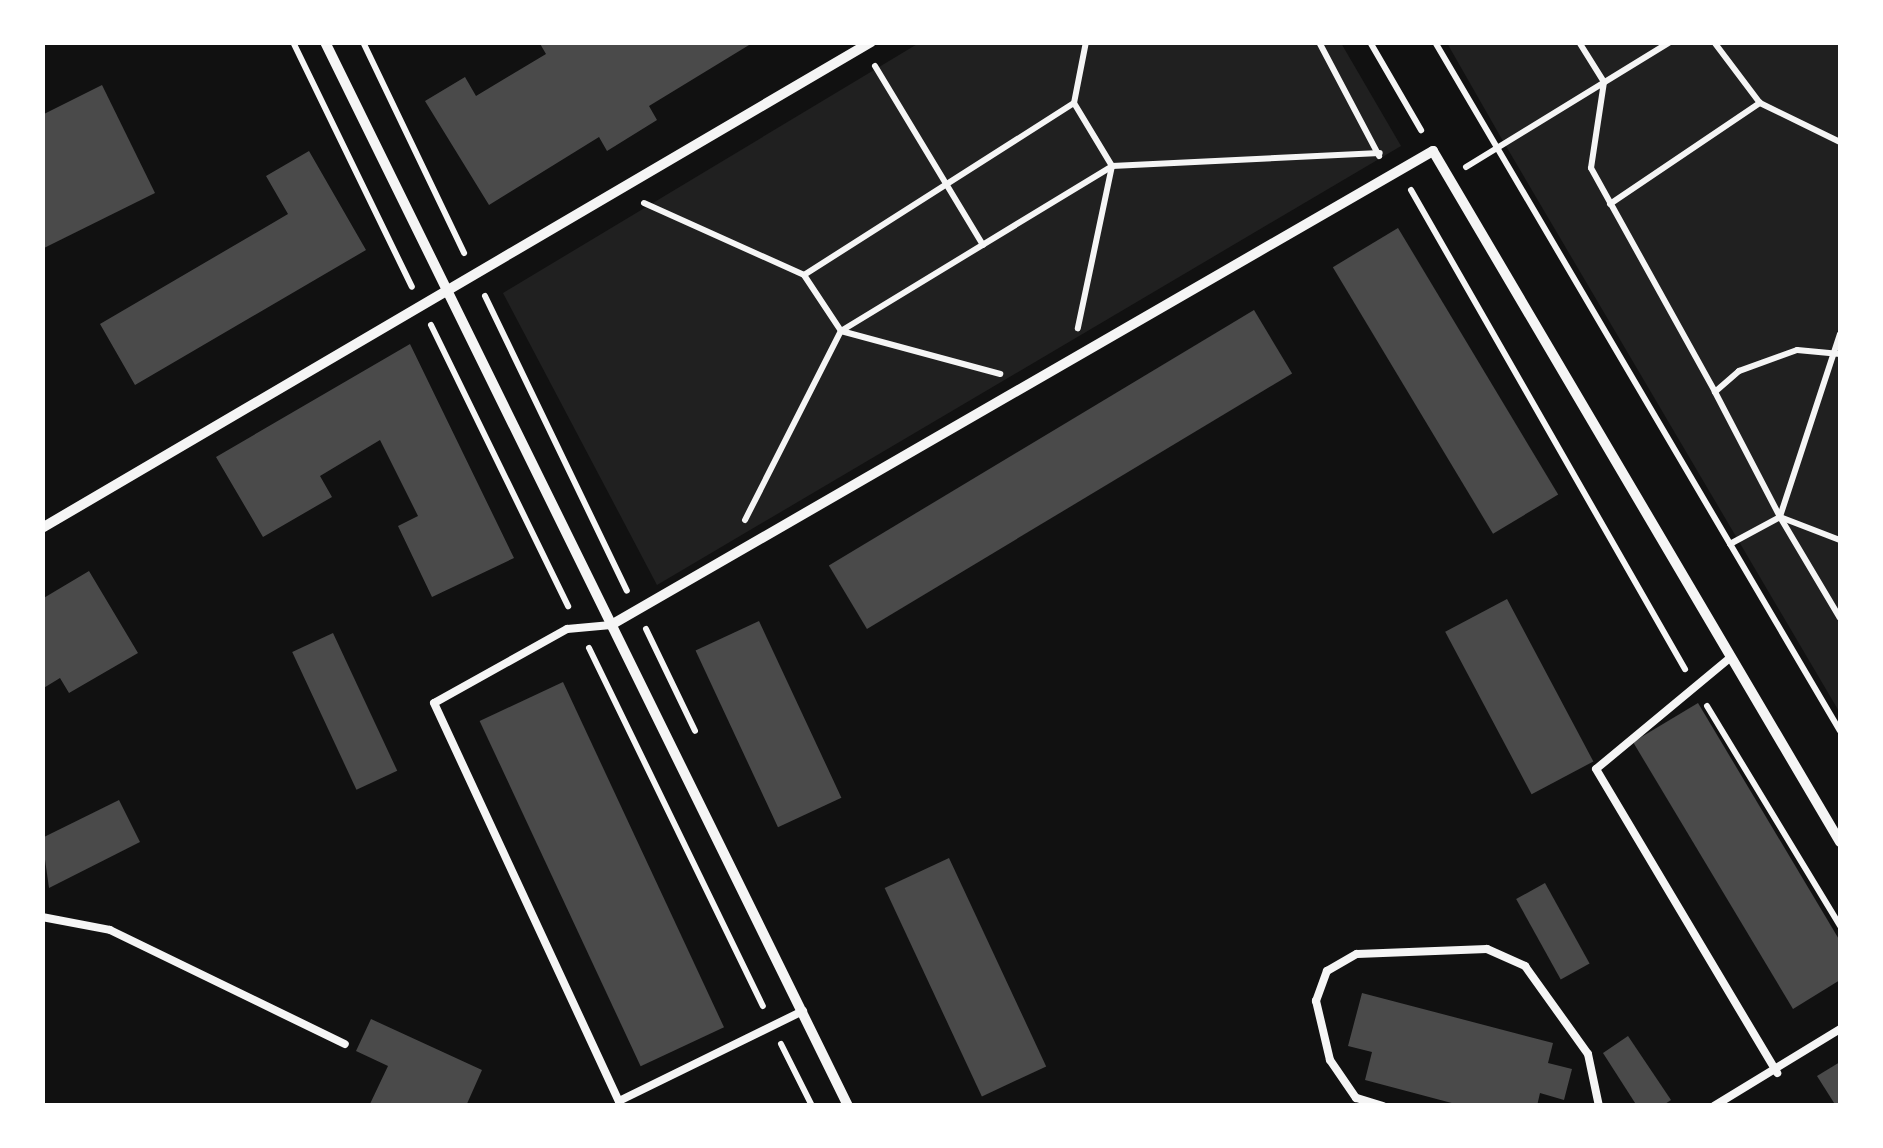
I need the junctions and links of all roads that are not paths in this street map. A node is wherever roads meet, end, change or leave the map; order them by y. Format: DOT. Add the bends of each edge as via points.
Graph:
graph roads {
  1 [pos="325,42"];
  2 [pos="867,45"];
  3 [pos="446,291"];
  4 [pos="42,528"];
  5 [pos="611,625"];
  6 [pos="1731,657"];
  7 [pos="1840,842"];
  8 [pos="42,917"];
  9 [pos="803,1011"];
  10 [pos="1840,1029"];
  11 [pos="346,1044"];
  12 [pos="1776,1073"];
  13 [pos="848,1106"];
  14 [pos="1382,1106"];
  15 [pos="1599,1106"];
  16 [pos="1714,1106"];
  1 -- 3 [label="street"];
  2 -- 3 [label="street"];
  3 -- 4 [label="street"];
  3 -- 5 [label="street"];
  5 -- 6 [label="street" via="1433,151"];
  5 -- 9 [label="street"];
  5 -- 9 [label="lane" via="578,628 434,702 619,1101"];
  6 -- 7 [label="street"];
  6 -- 12 [label="lane" via="1596,769"];
  8 -- 11 [label="lane" via="110,930"];
  9 -- 13 [label="street"];
  10 -- 12 [label="lane"];
  12 -- 16 [label="lane"];
  14 -- 15 [label="lane" via="1356,1098 1330,1060 1316,1001 1327,972 1357,954 1487,949 1525,966 1578,1039"];
}
